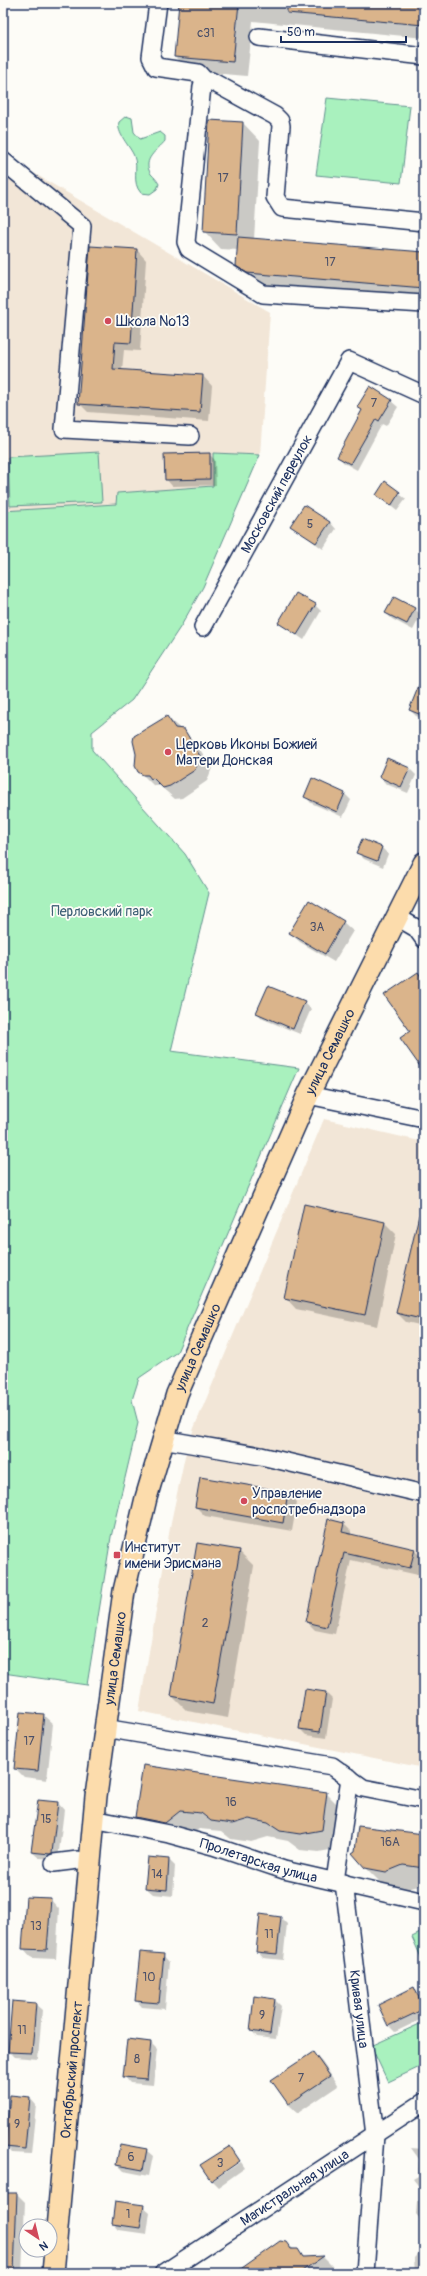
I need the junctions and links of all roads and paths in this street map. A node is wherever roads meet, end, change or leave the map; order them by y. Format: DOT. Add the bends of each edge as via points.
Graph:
graph roads {
  1 [pos="158,3"];
  2 [pos="259,37"];
  3 [pos="424,56"];
  4 [pos="206,82"];
  5 [pos="3,160"];
  6 [pos="424,222"];
  7 [pos="424,304"];
  8 [pos="424,395"];
  9 [pos="190,436"];
  10 [pos="203,627"];
  11 [pos="424,863"];
  12 [pos="397,917"];
  13 [pos="424,940"];
  14 [pos="308,1095"];
  15 [pos="424,1119"];
  16 [pos="162,1439"];
  17 [pos="424,1494"];
  18 [pos="104,1728"];
  19 [pos="350,1778"];
  20 [pos="424,1800"];
  21 [pos="93,1819"];
  22 [pos="54,1863"];
  23 [pos="83,1864"];
  24 [pos="340,1882"];
  25 [pos="424,1902"];
  26 [pos="424,2102"];
  27 [pos="375,2135"];
  28 [pos="53,2273"];
  29 [pos="164,2273"];
  30 [pos="365,2273"];
  1 -- 4 [label="street" via="151,57 153,64 156,67 198,73"];
  2 -- 3 [label="street"];
  4 -- 6 [label="street" via="218,84 280,120 275,197 282,208"];
  4 -- 7 [label="street" via="200,94 186,242 189,249 263,294"];
  5 -- 9 [label="street" via="82,226 64,428"];
  8 -- 10 [label="street, Московский переулок" via="349,361"];
  11 -- 12 [label="main road, улица Семашко"];
  12 -- 13 [label="street" via="416,928"];
  12 -- 14 [label="main road, улица Семашко"];
  14 -- 15 [label="street"];
  14 -- 16 [label="main road, улица Семашко" via="177,1394"];
  16 -- 17 [label="street" via="262,1456"];
  16 -- 18 [label="main road, улица Семашко" via="125,1584"];
  18 -- 19 [label="street" via="332,1766"];
  18 -- 21 [label="main road, улица Семашко"];
  19 -- 20 [label="street" via="363,1788"];
  19 -- 24 [label="street, Кривая улица"];
  21 -- 23 [label="main road, улица Семашко"];
  21 -- 24 [label="street, Пролетарская улица" via="169,1834 284,1870"];
  22 -- 23 [label="street"];
  23 -- 28 [label="main road, Октябрьский проспект"];
  24 -- 25 [label="street, Пролетарская улица"];
  24 -- 27 [label="street, Кривая улица"];
  26 -- 27 [label="street, Магистральная улица"];
  27 -- 29 [label="street, Магистральная улица"];
  27 -- 30 [label="street, Кривая улица"];
}
